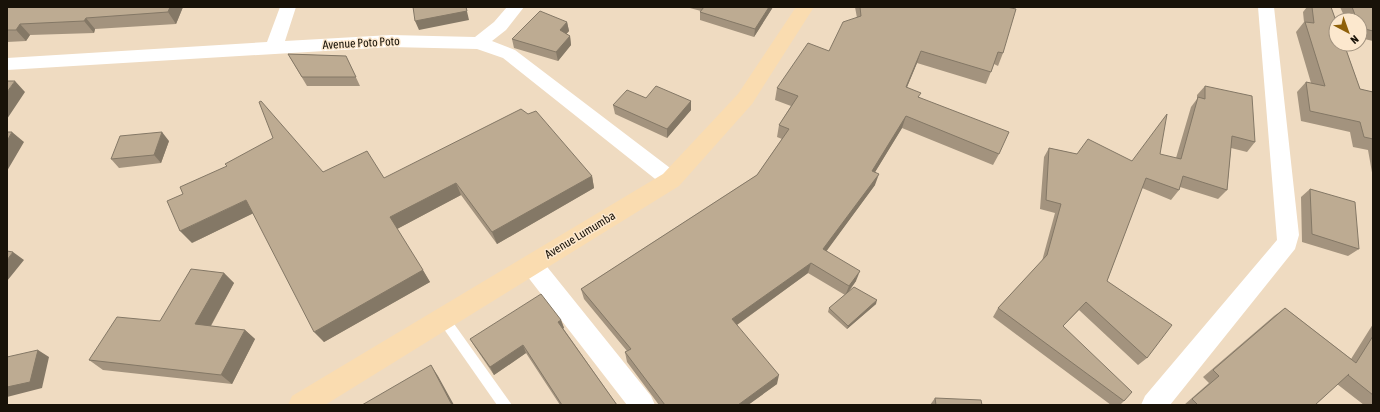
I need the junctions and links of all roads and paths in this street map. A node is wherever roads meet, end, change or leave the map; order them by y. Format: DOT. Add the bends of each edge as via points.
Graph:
graph roads {
  1 [pos="288,7"];
  2 [pos="516,7"];
  3 [pos="805,7"];
  4 [pos="1266,7"];
  5 [pos="479,43"];
  6 [pos="274,48"];
  7 [pos="7,64"];
  8 [pos="671,180"];
  9 [pos="532,265"];
  10 [pos="444,318"];
  11 [pos="301,405"];
  12 [pos="505,405"];
  13 [pos="642,405"];
  14 [pos="1154,405"];
  1 -- 6 [label="street"];
  2 -- 5 [label="street" via="500,26"];
  3 -- 8 [label="main road, Avenue Lumumba" via="745,99"];
  4 -- 14 [label="street" via="1288,235 1286,242"];
  5 -- 6 [label="street, Avenue Poto Poto" via="391,41"];
  5 -- 8 [label="street, Avenue Poto Poto" via="509,54"];
  6 -- 7 [label="street, Avenue Poto Poto"];
  8 -- 9 [label="main road, Avenue Lumumba"];
  9 -- 10 [label="main road, Avenue Lumumba"];
  9 -- 13 [label="street"];
  10 -- 11 [label="main road, Avenue Lumumba"];
  10 -- 12 [label="lane"];
}
